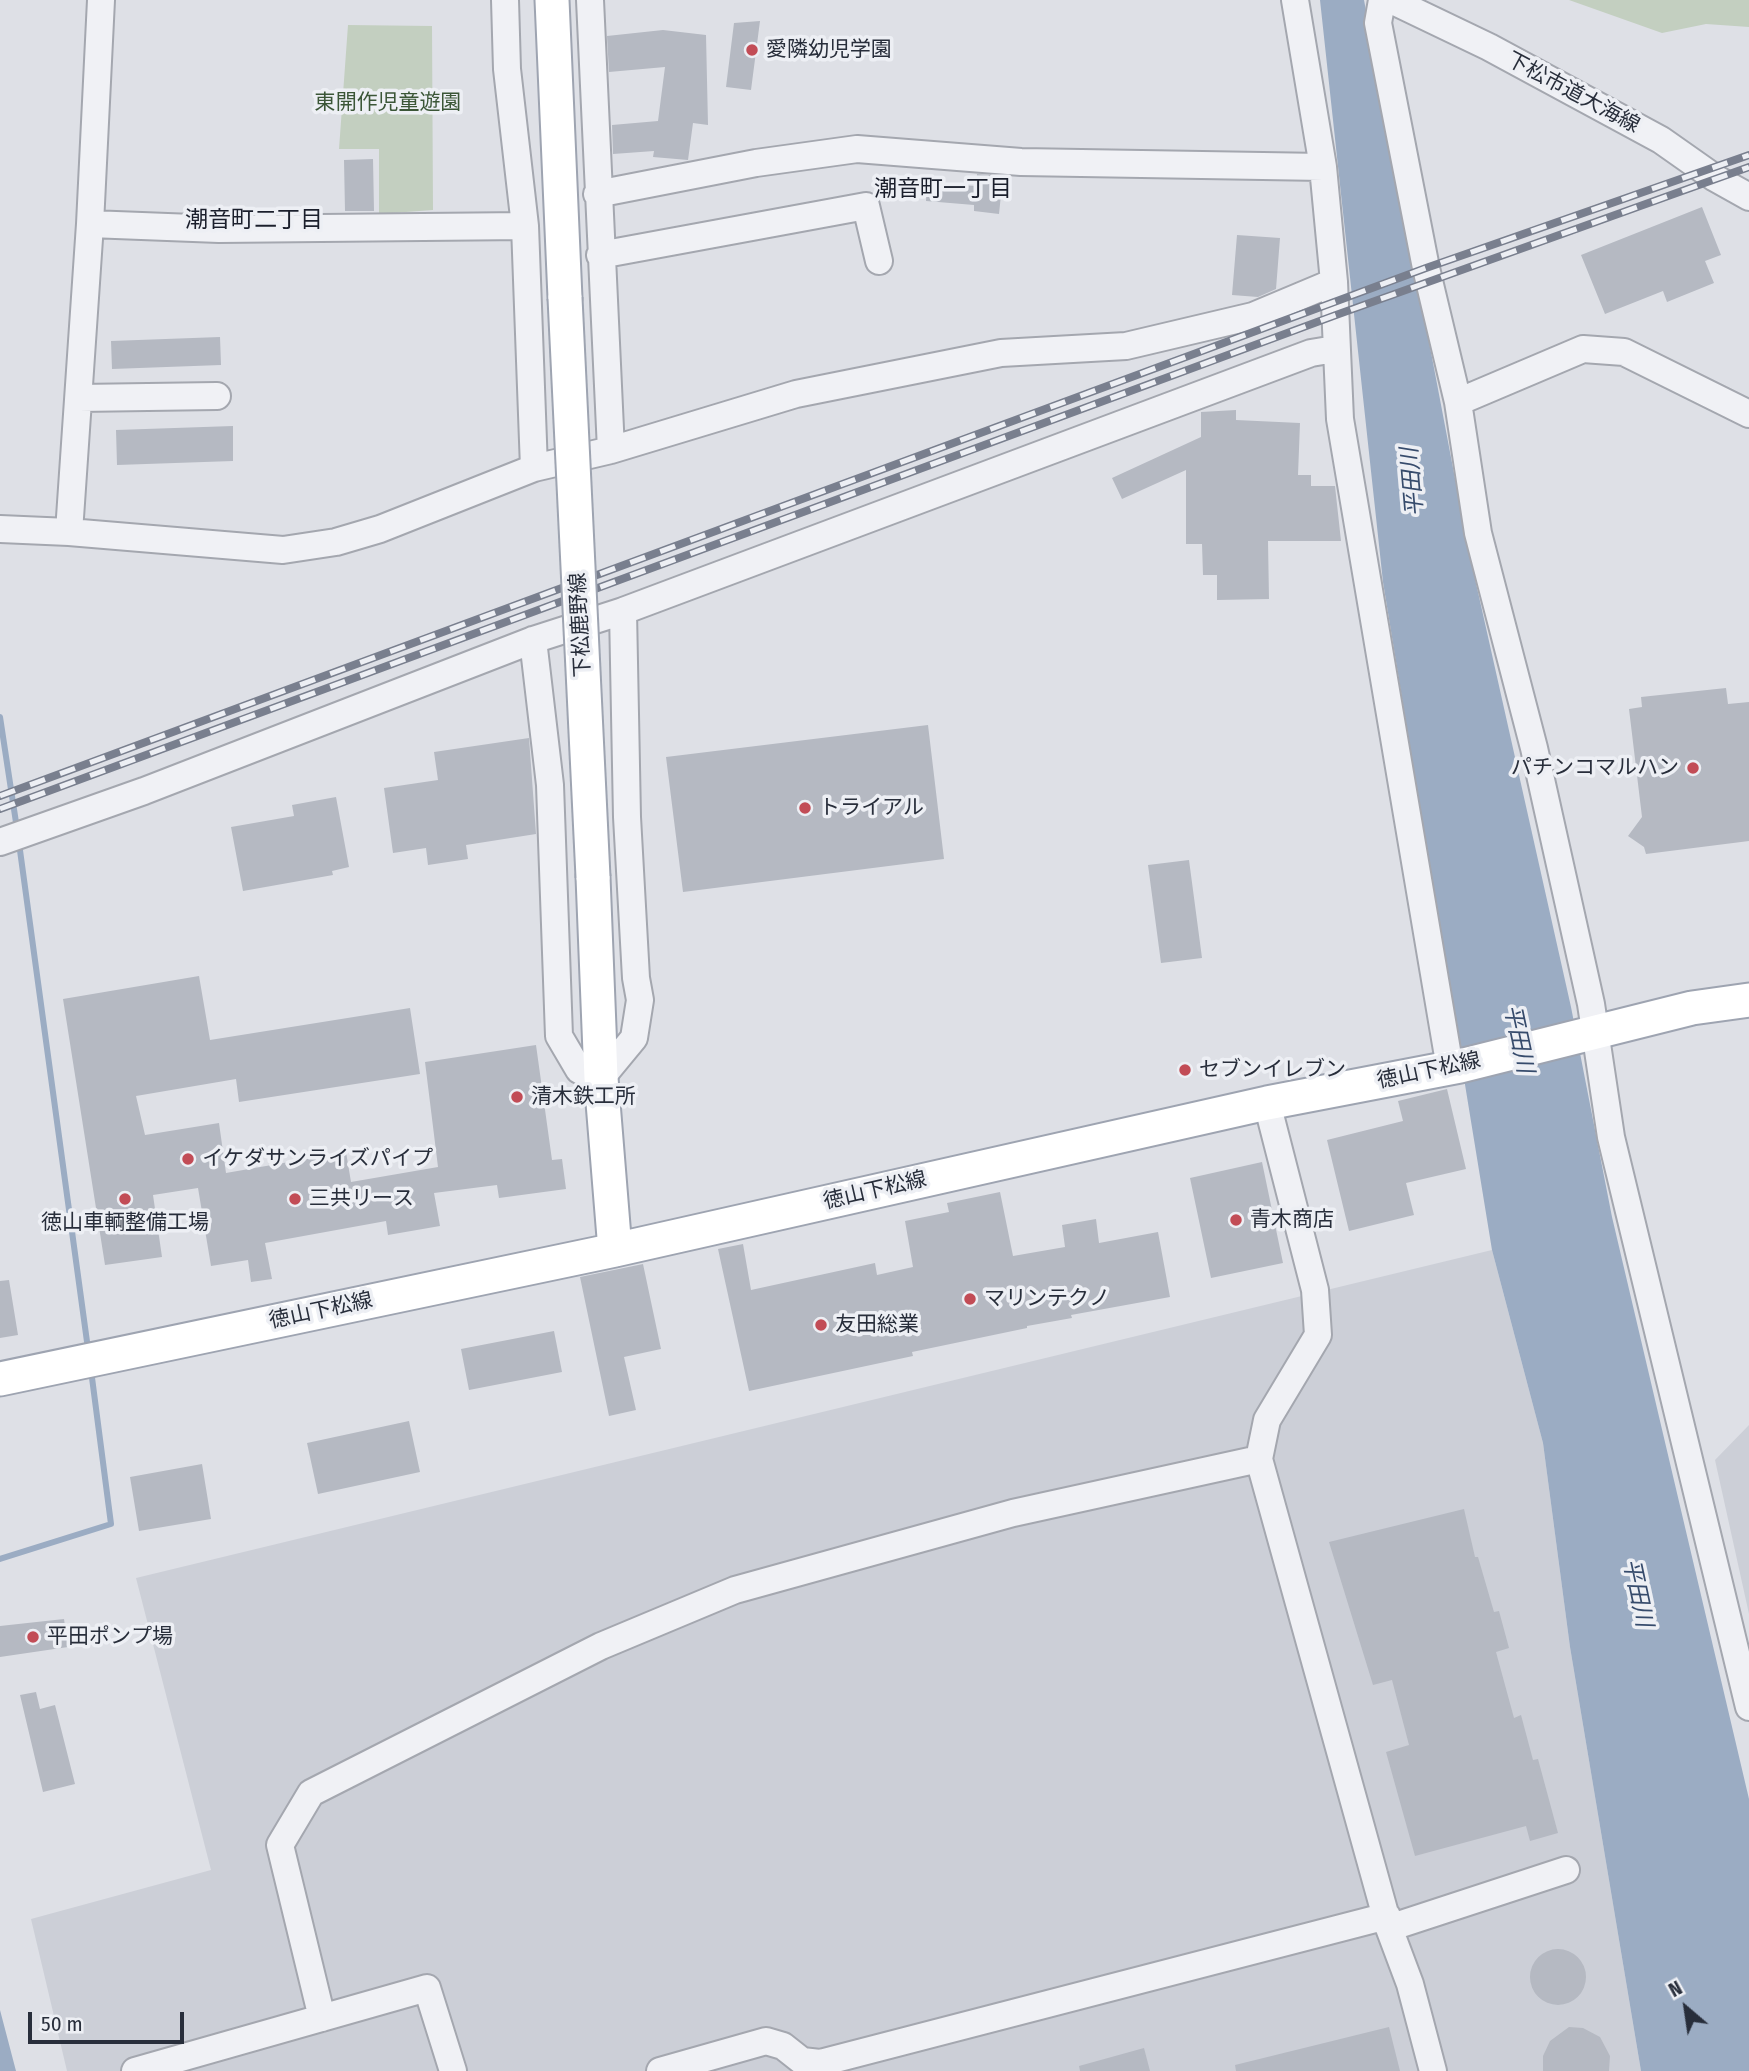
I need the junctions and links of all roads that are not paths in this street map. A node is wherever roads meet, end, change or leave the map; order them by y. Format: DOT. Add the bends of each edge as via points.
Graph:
graph roads {
  1 [pos="101,0"];
  2 [pos="505,0"];
  3 [pos="552,0"];
  4 [pos="590,0"];
  5 [pos="1295,0"];
  6 [pos="1382,0"];
  7 [pos="1391,0"];
  8 [pos="1323,167"];
  9 [pos="597,194"];
  10 [pos="1749,197"];
  11 [pos="90,224"];
  12 [pos="525,226"];
  13 [pos="600,255"];
  14 [pos="879,261"];
  15 [pos="1334,282"];
  16 [pos="1335,349"];
  17 [pos="217,396"];
  18 [pos="79,398"];
  19 [pos="1458,402"];
  20 [pos="1749,414"];
  21 [pos="611,450"];
  22 [pos="534,468"];
  23 [pos="0,529"];
  24 [pos="69,532"];
  25 [pos="624,611"];
  26 [pos="533,640"];
  27 [pos="0,842"];
  28 [pos="1749,1000"];
  29 [pos="1590,1033"];
  30 [pos="1455,1067"];
  31 [pos="601,1078"];
  32 [pos="1267,1103"];
  33 [pos="615,1250"];
  34 [pos="0,1379"];
  35 [pos="1259,1458"];
  36 [pos="1749,1707"];
  37 [pos="1566,1870"];
  38 [pos="1388,1922"];
  39 [pos="322,2018"];
  40 [pos="135,2071"];
  41 [pos="453,2071"];
  42 [pos="660,2071"];
  43 [pos="1433,2071"];
  1 -- 11 [label="street"];
  2 -- 12 [label="street" via="507,69"];
  3 -- 31 [label="main road, 下松鹿野線, bridge"];
  4 -- 9 [label="street"];
  5 -- 8 [label="street"];
  6 -- 19 [label="street" via="1378,23 1426,268"];
  7 -- 10 [label="street, 下松市道大海線" via="1661,140"];
  8 -- 9 [label="street" via="1021,162 857,149"];
  8 -- 15 [label="street"];
  9 -- 13 [label="street"];
  11 -- 12 [label="street" via="219,229"];
  11 -- 18 [label="street"];
  12 -- 22 [label="street"];
  13 -- 14 [label="street" via="866,206"];
  13 -- 21 [label="street"];
  15 -- 16 [label="street"];
  15 -- 21 [label="street" via="1253,316 1126,346 1001,353 796,394"];
  16 -- 25 [label="street" via="1311,353"];
  16 -- 30 [label="street" via="1340,419"];
  17 -- 18 [label="street"];
  18 -- 24 [label="street"];
  19 -- 20 [label="street" via="1583,349 1624,352"];
  19 -- 29 [label="street" via="1478,533 1535,748 1591,1004"];
  21 -- 22 [label="street"];
  22 -- 24 [label="street" via="380,529 283,550"];
  23 -- 24 [label="street"];
  25 -- 26 [label="street"];
  25 -- 31 [label="street" via="627,817 640,1000 634,1038"];
  26 -- 27 [label="street"];
  26 -- 31 [label="street" via="550,785 559,1036 579,1070"];
  28 -- 29 [label="main road, 徳山下松線" via="1692,1008"];
  29 -- 30 [label="main road, 徳山下松線"];
  29 -- 36 [label="street"];
  30 -- 32 [label="main road, 徳山下松線"];
  31 -- 33 [label="main road, 下松鹿野線"];
  32 -- 33 [label="main road, 徳山下松線"];
  32 -- 35 [label="street" via="1315,1290 1318,1335 1267,1420"];
  33 -- 34 [label="main road, 徳山下松線"];
  35 -- 38 [label="street"];
  35 -- 39 [label="street" via="1013,1513 735,1590 601,1646 311,1793 280,1845"];
  37 -- 38 [label="street"];
  38 -- 42 [label="street" via="820,2063 802,2061 783,2046 766,2041"];
  38 -- 43 [label="street"];
  39 -- 40 [label="street"];
  39 -- 41 [label="street" via="427,1988"];
}
